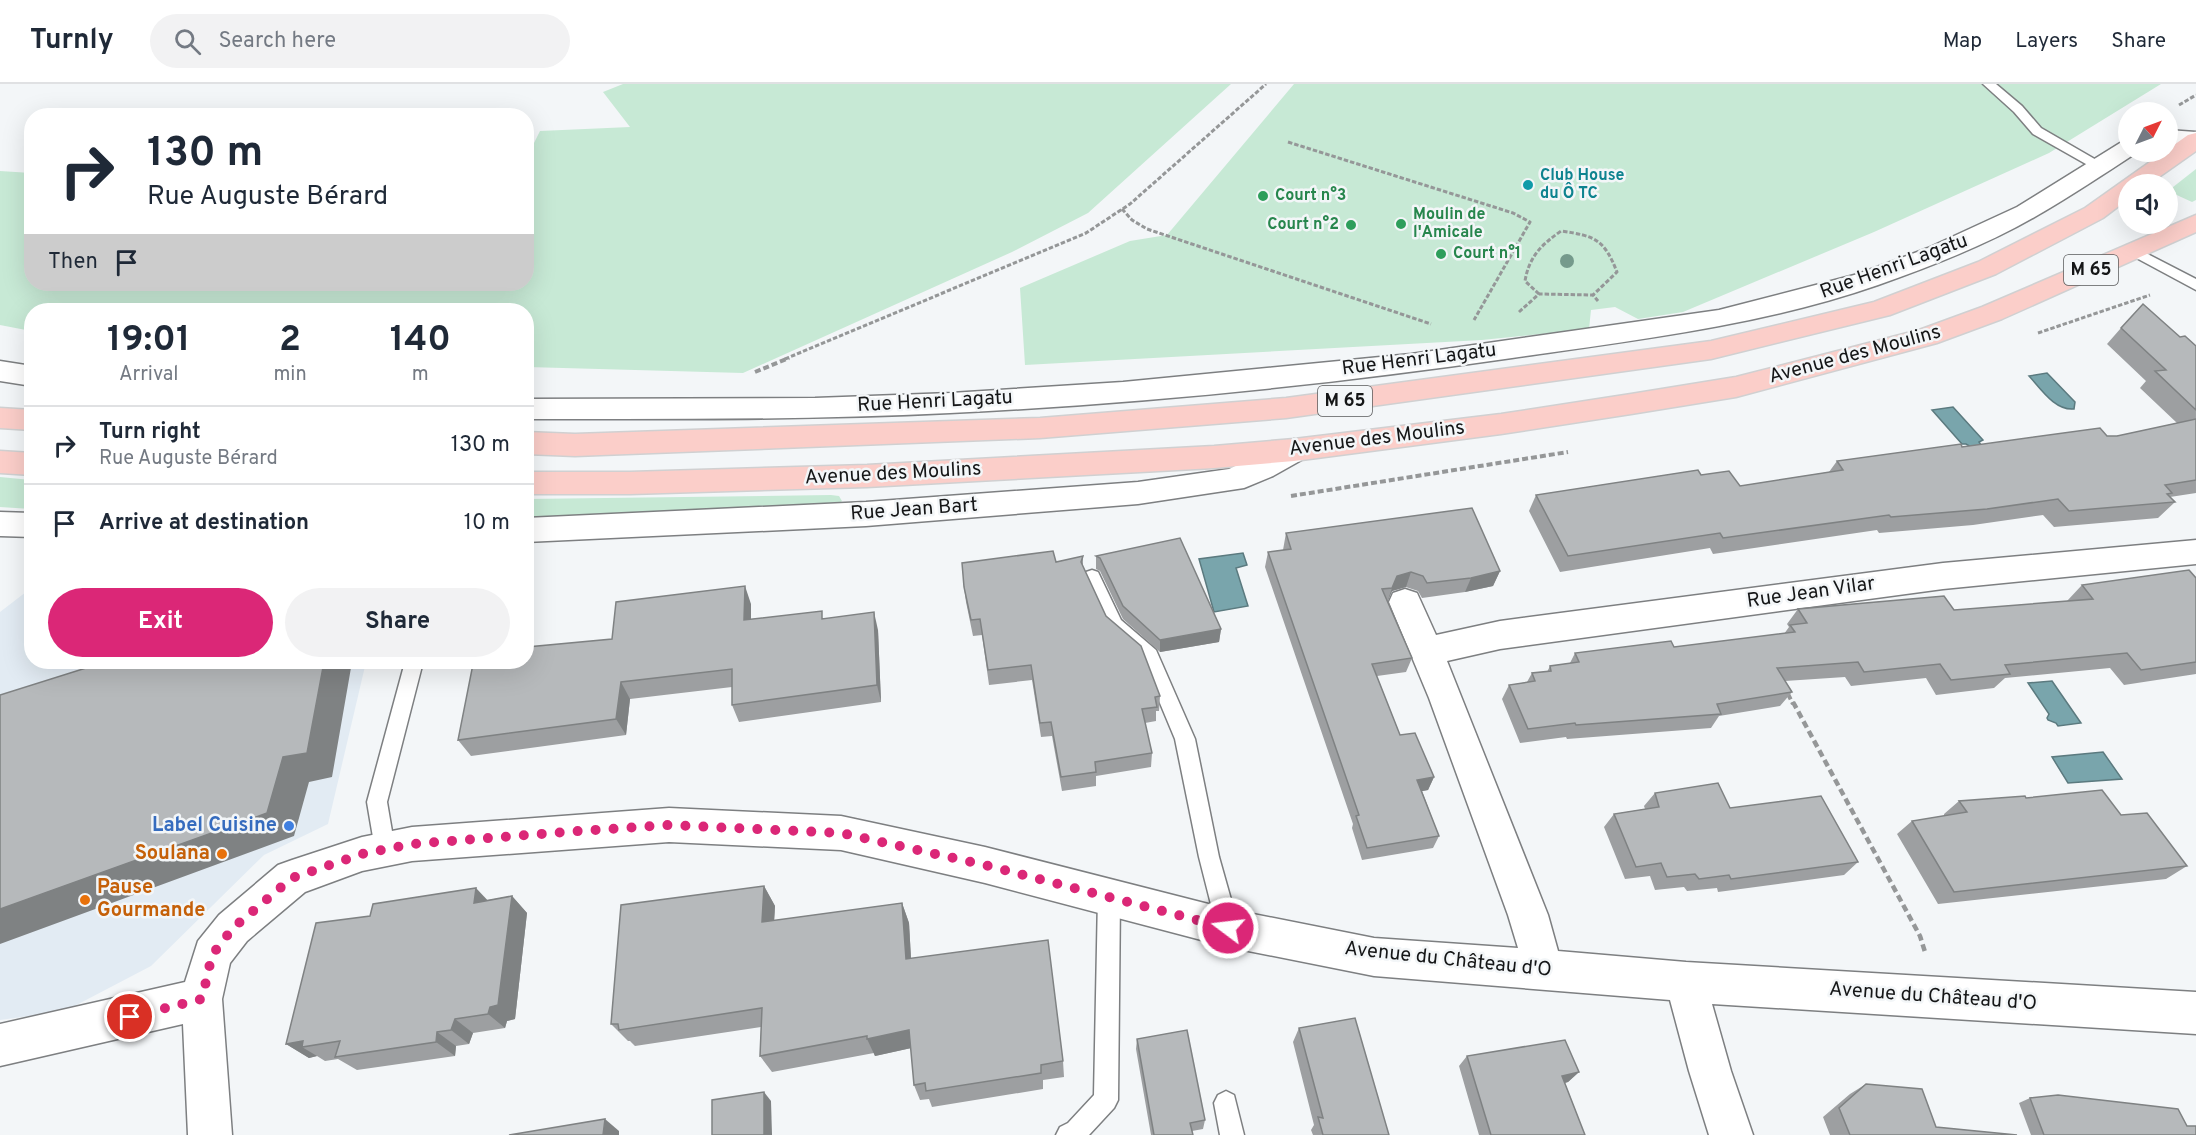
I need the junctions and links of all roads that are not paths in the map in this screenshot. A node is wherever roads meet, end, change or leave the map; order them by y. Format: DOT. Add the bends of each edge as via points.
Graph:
graph roads {
  1 [pos="1989,84"];
  2 [pos="2178,138"];
  3 [pos="2196,140"];
  4 [pos="2118,154"];
  5 [pos="2098,165"];
  6 [pos="2148,174"];
  7 [pos="2118,195"];
  8 [pos="2196,223"];
  9 [pos="2134,251"];
  10 [pos="2196,285"];
  11 [pos="0,371"];
  12 [pos="24,375"];
  13 [pos="534,409"];
  14 [pos="0,418"];
  15 [pos="24,420"];
  16 [pos="534,443"];
  17 [pos="1294,450"];
  18 [pos="0,462"];
  19 [pos="24,464"];
  20 [pos="534,483"];
  21 [pos="534,530"];
  22 [pos="2196,552"];
  23 [pos="1092,577"];
  24 [pos="1406,602"];
  25 [pos="1428,651"];
  26 [pos="412,669"];
  27 [pos="385,849"];
  28 [pos="1109,897"];
  29 [pos="1228,928"];
  30 [pos="1544,970"];
  31 [pos="1686,982"];
  32 [pos="202,999"];
  33 [pos="2196,1013"];
  34 [pos="0,1045"];
  35 [pos="1226,1103"];
  36 [pos="210,1135"];
  37 [pos="1068,1135"];
  38 [pos="1232,1135"];
  39 [pos="1731,1135"];
  1 -- 5 [label="lane" via="2037,131"];
  2 -- 3 [label="street"];
  3 -- 6 [label="main road"];
  4 -- 5 [label="street, Rue Henri Lagatu"];
  5 -- 13 [label="street, Rue Henri Lagatu" via="2026,212 1937,254 1810,297 1719,319 1411,363 1123,392 815,408"];
  7 -- 16 [label="main road, Avenue des Moulins / M 65" via="2094,213 1987,268 1881,309 1711,350 1286,408 1040,428"];
  8 -- 9 [label="main road, Avenue des Moulins / M 65"];
  9 -- 10 [label="lane"];
  9 -- 17 [label="main road, Avenue des Moulins / M 65" via="1927,337 1736,387 1501,424"];
  11 -- 12 [label="street"];
  14 -- 15 [label="main road"];
  17 -- 20 [label="main road, Avenue des Moulins / M 65" via="867,476"];
  17 -- 21 [label="street, Rue Jean Bart" via="1233,480 1138,493 866,514"];
  18 -- 19 [label="main road"];
  22 -- 25 [label="street, Rue Jean Vilar" via="1943,576 1500,635"];
  23 -- 29 [label="lane" via="1114,624 1149,655 1185,739"];
  24 -- 25 [label="street"];
  25 -- 30 [label="street" via="1528,915"];
  26 -- 27 [label="lane" via="377,802"];
  27 -- 28 [label="street, Avenue du Château d'O" via="669,825 841,833"];
  27 -- 32 [label="street, Avenue du Château d'O" via="292,878 233,928 212,955"];
  28 -- 29 [label="street, Avenue du Château d'O"];
  28 -- 37 [label="lane" via="1106,1100 1074,1134"];
  29 -- 30 [label="street, Avenue du Château d'O" via="1374,957"];
  30 -- 31 [label="street, Avenue du Château d'O"];
  31 -- 33 [label="street, Avenue du Château d'O"];
  31 -- 39 [label="street"];
  32 -- 34 [label="street"];
  32 -- 36 [label="street, Avenue du Château d'O"];
  35 -- 38 [label="lane"];
}
